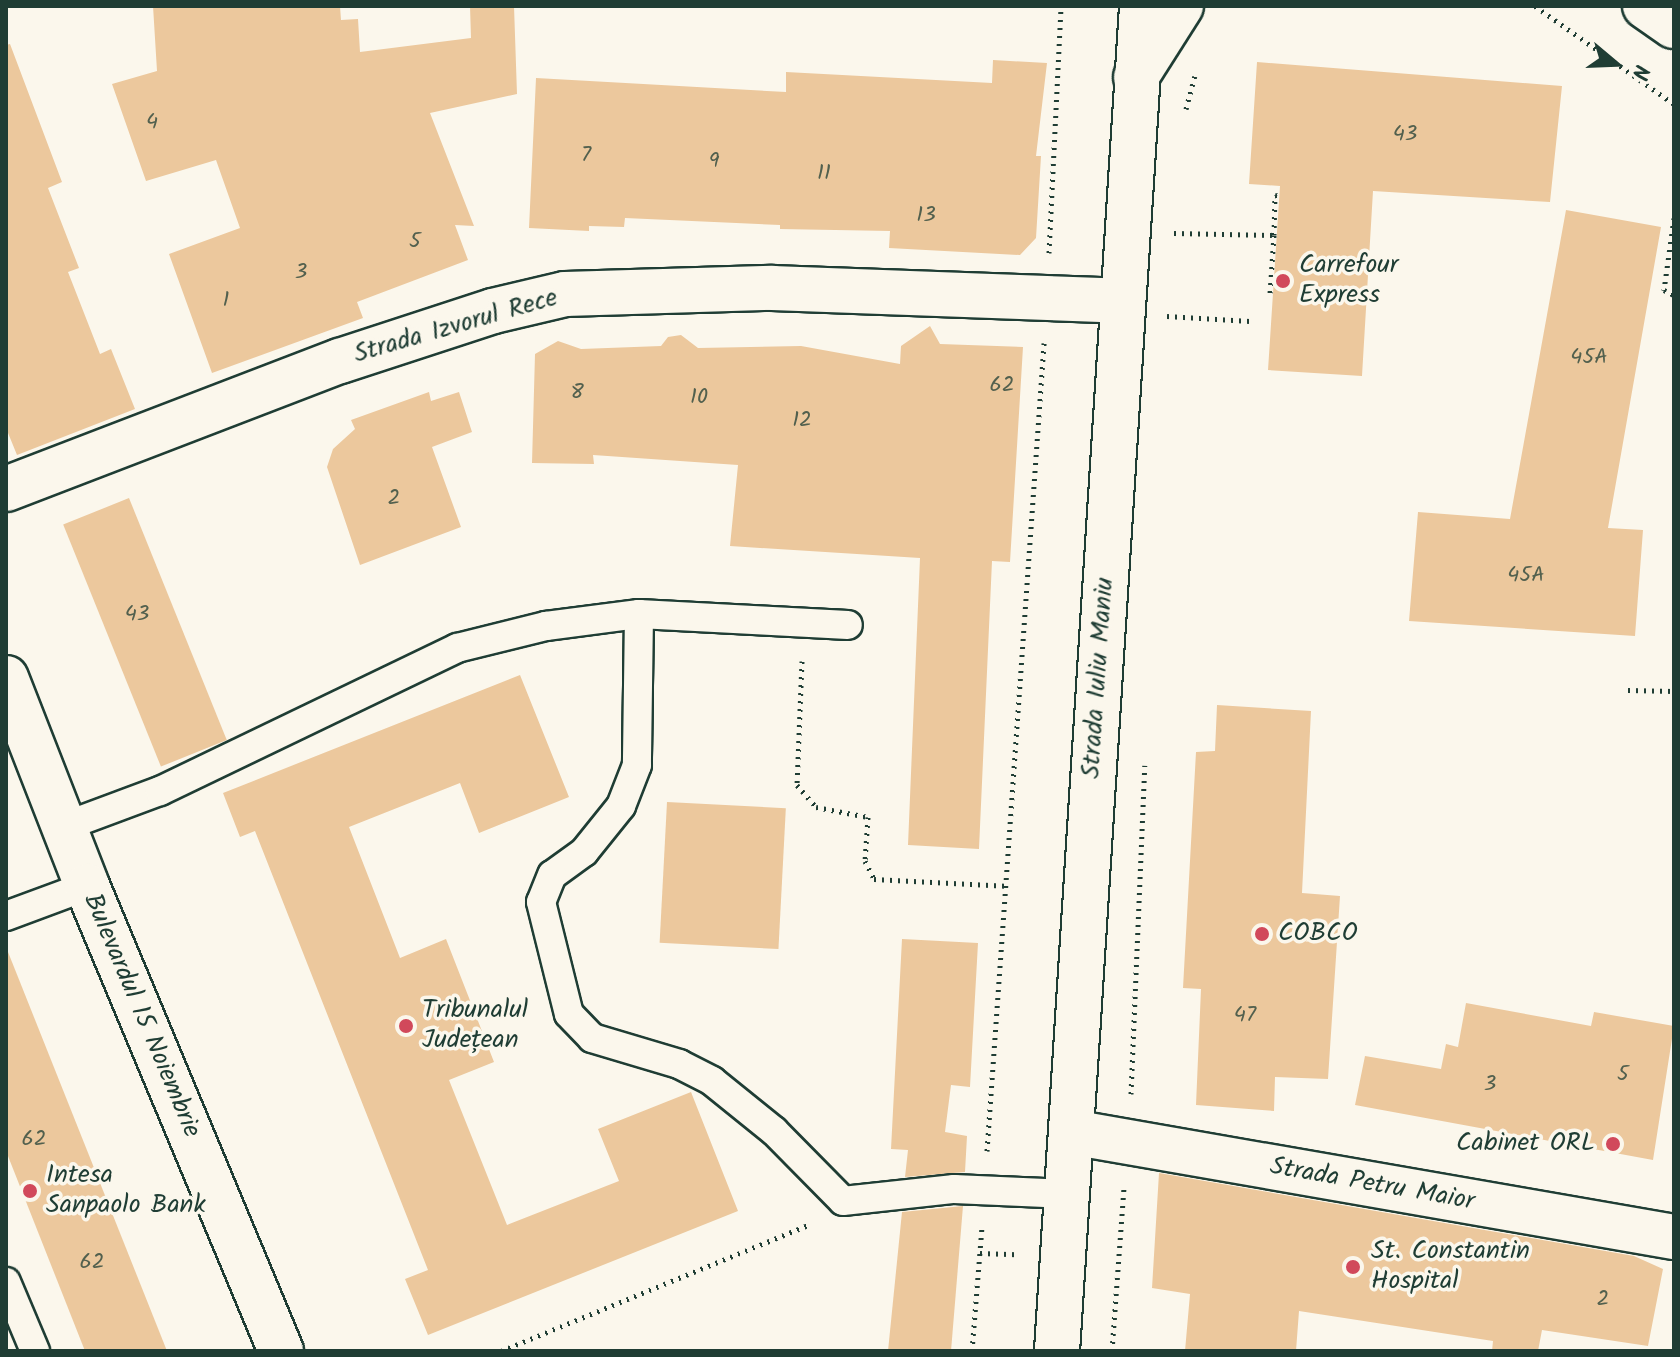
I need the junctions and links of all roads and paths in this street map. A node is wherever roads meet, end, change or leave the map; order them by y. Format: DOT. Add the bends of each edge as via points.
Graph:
graph roads {
  1 [pos="1061,6"];
  2 [pos="1142,6"];
  3 [pos="1181,6"];
  4 [pos="1535,6"];
  5 [pos="1645,6"];
  6 [pos="1674,26"];
  7 [pos="1136,77"];
  8 [pos="1674,104"];
  9 [pos="1279,196"];
  10 [pos="1674,218"];
  11 [pos="1165,233"];
  12 [pos="1274,235"];
  13 [pos="1274,254"];
  14 [pos="1269,266"];
  15 [pos="1270,293"];
  16 [pos="1674,295"];
  17 [pos="1047,298"];
  18 [pos="1122,301"];
  19 [pos="1163,315"];
  20 [pos="1250,321"];
  21 [pos="6,489"];
  22 [pos="639,614"];
  23 [pos="803,622"];
  24 [pos="848,625"];
  25 [pos="6,678"];
  26 [pos="1628,690"];
  27 [pos="1674,691"];
  28 [pos="63,827"];
  29 [pos="87,886"];
  30 [pos="1010,886"];
  31 [pos="6,916"];
  32 [pos="1071,1132"];
  33 [pos="984,1189"];
  34 [pos="1068,1194"];
  35 [pos="822,1219"];
  36 [pos="1674,1237"];
  37 [pos="6,1282"];
  38 [pos="35,1351"];
  39 [pos="281,1351"];
  40 [pos="501,1351"];
  41 [pos="972,1351"];
  42 [pos="1057,1351"];
  1 -- 17 [label="path"];
  2 -- 7 [label="main road, Strada Iuliu Maniu"];
  3 -- 7 [label="main road"];
  4 -- 8 [label="path"];
  5 -- 6 [label="main road"];
  7 -- 18 [label="main road, Strada Iuliu Maniu"];
  9 -- 12 [label="path" via="1275,195"];
  10 -- 16 [label="path" via="1664,290"];
  11 -- 12 [label="path"];
  12 -- 13 [label="path"];
  13 -- 14 [label="path"];
  13 -- 15 [label="path"];
  17 -- 18 [label="main road, Strada Izvorul Rece"];
  17 -- 21 [label="main road, Strada Izvorul Rece" via="772,288 565,294 493,311 340,361"];
  17 -- 30 [label="path"];
  18 -- 32 [label="main road, Strada Iuliu Maniu"];
  19 -- 20 [label="path"];
  22 -- 23 [label="lane"];
  22 -- 28 [label="lane" via="546,626 457,648 160,791"];
  22 -- 33 [label="lane" via="637,765 621,806 584,852 552,875 541,902 569,1014 592,1038 679,1064 712,1081 774,1131 843,1201"];
  23 -- 24 [label="lane"];
  23 -- 30 [label="path" via="797,785 816,807 868,817 865,861 874,879"];
  25 -- 28 [label="main road, Bulevardul 15 Noiembrie"];
  26 -- 27 [label="path"];
  28 -- 29 [label="main road, Bulevardul 15 Noiembrie"];
  29 -- 31 [label="lane"];
  29 -- 39 [label="main road, Bulevardul 15 Noiembrie"];
  30 -- 33 [label="path"];
  32 -- 34 [label="main road, Strada Iuliu Maniu"];
  32 -- 36 [label="main road, Strada Petru Maior"];
  33 -- 34 [label="lane"];
  33 -- 41 [label="path"];
  34 -- 42 [label="main road, Strada Iuliu Maniu"];
  35 -- 40 [label="path"];
  37 -- 38 [label="lane"];
}
